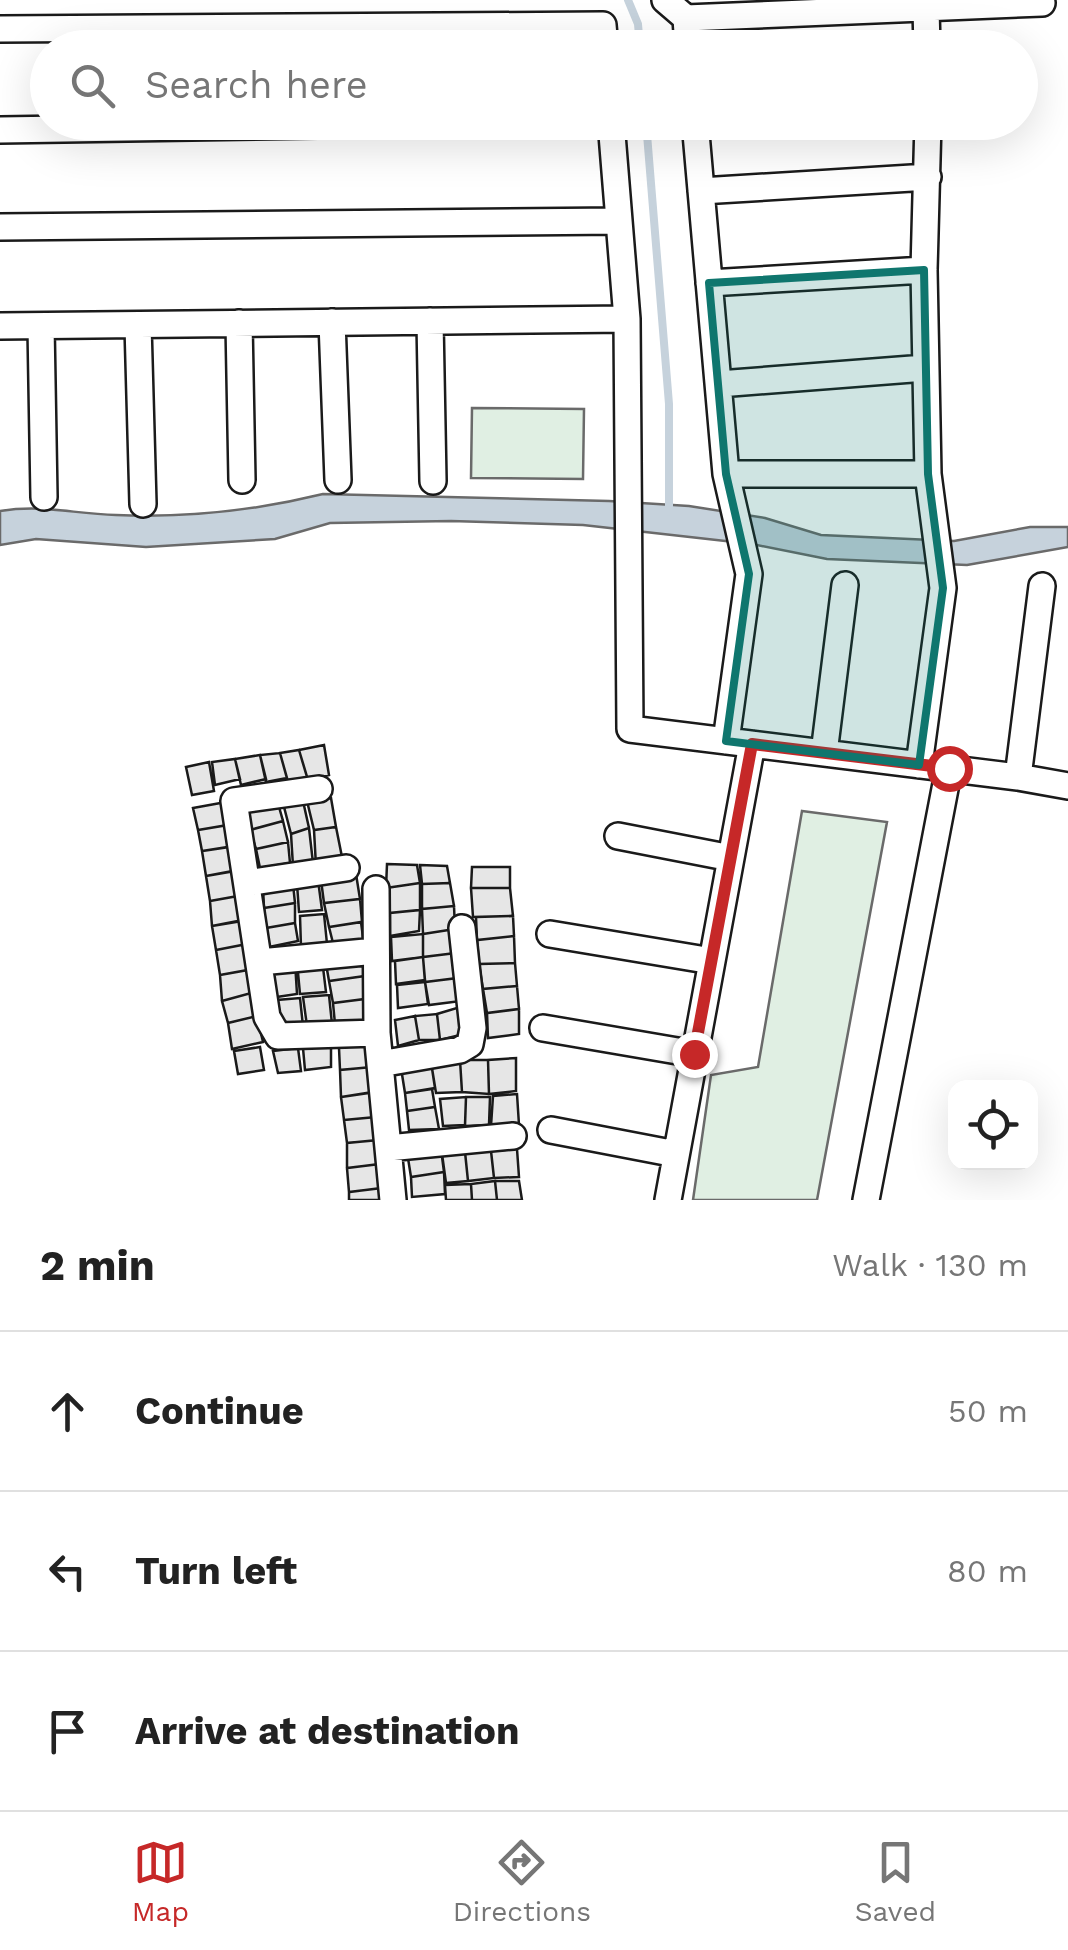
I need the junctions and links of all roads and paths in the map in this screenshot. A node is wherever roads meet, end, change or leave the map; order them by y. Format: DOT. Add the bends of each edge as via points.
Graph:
graph roads {
  1 [pos="665,0"];
  2 [pos="1042,3"];
  3 [pos="926,8"];
  4 [pos="686,18"];
  5 [pos="0,29"];
  6 [pos="603,30"];
  7 [pos="687,30"];
  8 [pos="927,30"];
  9 [pos="0,130"];
  10 [pos="30,130"];
  11 [pos="612,140"];
  12 [pos="697,140"];
  13 [pos="928,140"];
  14 [pos="928,177"];
  15 [pos="701,191"];
  16 [pos="619,220"];
  17 [pos="0,227"];
  18 [pos="924,270"];
  19 [pos="709,283"];
  20 [pos="628,319"];
  21 [pos="430,321"];
  22 [pos="332,322"];
  23 [pos="138,324"];
  24 [pos="239,324"];
  25 [pos="0,326"];
  26 [pos="41,326"];
  27 [pos="926,368"];
  28 [pos="718,384"];
  29 [pos="726,474"];
  30 [pos="928,474"];
  31 [pos="242,480"];
  32 [pos="338,480"];
  33 [pos="432,481"];
  34 [pos="44,497"];
  35 [pos="143,504"];
  36 [pos="846,585"];
  37 [pos="1042,586"];
  38 [pos="739,743"];
  39 [pos="824,753"];
  40 [pos="919,764"];
  41 [pos="949,768"];
  42 [pos="1018,776"];
  43 [pos="1068,786"];
  44 [pos="319,789"];
  45 [pos="618,836"];
  46 [pos="731,858"];
  47 [pos="346,868"];
  48 [pos="247,883"];
  49 [pos="376,889"];
  50 [pos="462,928"];
  51 [pos="550,934"];
  52 [pos="376,951"];
  53 [pos="712,961"];
  54 [pos="260,962"];
  55 [pos="543,1028"];
  56 [pos="377,1033"];
  57 [pos="694,1054"];
  58 [pos="380,1064"];
  59 [pos="551,1130"];
  60 [pos="512,1136"];
  61 [pos="388,1148"];
  62 [pos="676,1154"];
  63 [pos="393,1200"];
  64 [pos="668,1200"];
  65 [pos="866,1200"];
  1 -- 4 [label="street"];
  2 -- 3 [label="street"];
  3 -- 4 [label="street"];
  3 -- 8 [label="street"];
  4 -- 7 [label="street"];
  5 -- 6 [label="street"];
  9 -- 10 [label="street"];
  11 -- 16 [label="street"];
  12 -- 15 [label="street"];
  13 -- 14 [label="street"];
  14 -- 15 [label="street"];
  14 -- 18 [label="street"];
  15 -- 19 [label="street"];
  16 -- 17 [label="street"];
  16 -- 20 [label="street"];
  18 -- 19 [label="street"];
  18 -- 27 [label="street"];
  19 -- 28 [label="street"];
  20 -- 21 [label="street"];
  20 -- 38 [label="street" via="630,729"];
  21 -- 22 [label="street"];
  21 -- 33 [label="street"];
  22 -- 24 [label="street"];
  22 -- 32 [label="street"];
  23 -- 24 [label="street"];
  23 -- 26 [label="street"];
  23 -- 35 [label="street"];
  24 -- 31 [label="street"];
  25 -- 26 [label="street"];
  26 -- 34 [label="street"];
  27 -- 28 [label="street"];
  27 -- 30 [label="street"];
  28 -- 29 [label="street"];
  29 -- 30 [label="street"];
  29 -- 38 [label="street" via="749,574"];
  30 -- 40 [label="street" via="944,588"];
  36 -- 39 [label="street"];
  37 -- 42 [label="street"];
  38 -- 39 [label="street"];
  38 -- 46 [label="street"];
  39 -- 40 [label="street"];
  40 -- 41 [label="street"];
  41 -- 42 [label="street"];
  41 -- 65 [label="street"];
  42 -- 43 [label="street"];
  44 -- 48 [label="street" via="234,801"];
  45 -- 46 [label="street"];
  46 -- 53 [label="street"];
  47 -- 48 [label="street"];
  48 -- 54 [label="street"];
  49 -- 52 [label="street"];
  50 -- 58 [label="street" via="470,1044"];
  51 -- 53 [label="street"];
  52 -- 54 [label="street"];
  52 -- 56 [label="street"];
  53 -- 57 [label="street"];
  54 -- 56 [label="street" via="267,1018 278,1036"];
  55 -- 57 [label="street"];
  56 -- 58 [label="street"];
  57 -- 62 [label="street"];
  58 -- 61 [label="street"];
  59 -- 62 [label="street"];
  60 -- 61 [label="street"];
  61 -- 63 [label="street"];
  62 -- 64 [label="street"];
}
